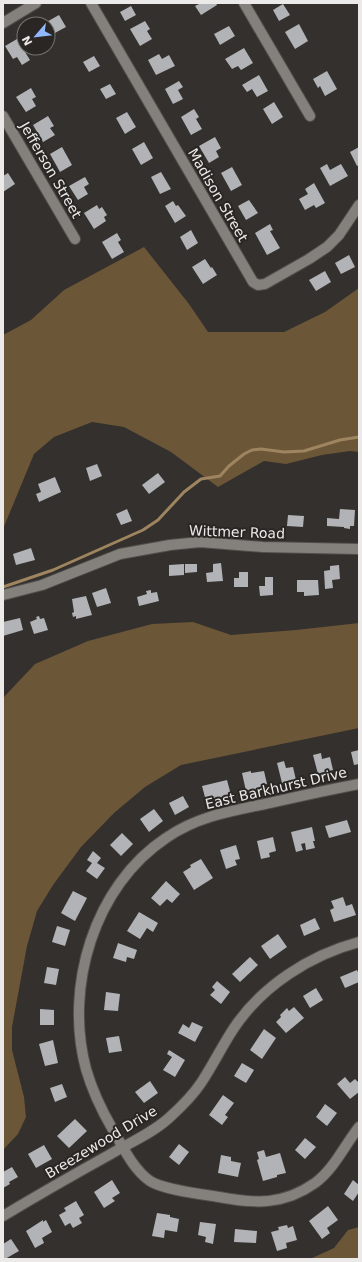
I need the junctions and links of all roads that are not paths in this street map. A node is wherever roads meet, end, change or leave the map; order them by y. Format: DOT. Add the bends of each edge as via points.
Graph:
graph roads {
  1 [pos="36,3"];
  2 [pos="91,3"];
  3 [pos="244,3"];
  4 [pos="3,23"];
  5 [pos="3,116"];
  6 [pos="310,116"];
  7 [pos="359,205"];
  8 [pos="75,239"];
  9 [pos="359,549"];
  10 [pos="3,595"];
  11 [pos="359,784"];
  12 [pos="359,942"];
  13 [pos="359,1127"];
  14 [pos="123,1147"];
  15 [pos="3,1216"];
  1 -- 4 [label="street"];
  2 -- 7 [label="street, Madison Street" via="253,282 258,285 265,284 320,252 339,235"];
  3 -- 6 [label="street"];
  5 -- 8 [label="street, Jefferson Street"];
  9 -- 10 [label="street, Wittmer Road" via="263,547 200,542 165,545 120,554 42,585"];
  11 -- 14 [label="street, East Barkhurst Drive" via="218,814 195,822 167,837 146,854 127,874 110,899 95,928 85,961 80,987 79,1026 90,1082"];
  12 -- 14 [label="street, Breezewood Drive" via="313,959 268,991 236,1026 200,1085 187,1100 159,1126"];
  13 -- 14 [label="street, East Barkhurst Drive" via="332,1165 316,1182 292,1196 265,1202 236,1200 164,1187 152,1182 136,1167"];
  14 -- 15 [label="street, Breezewood Drive"];
}
